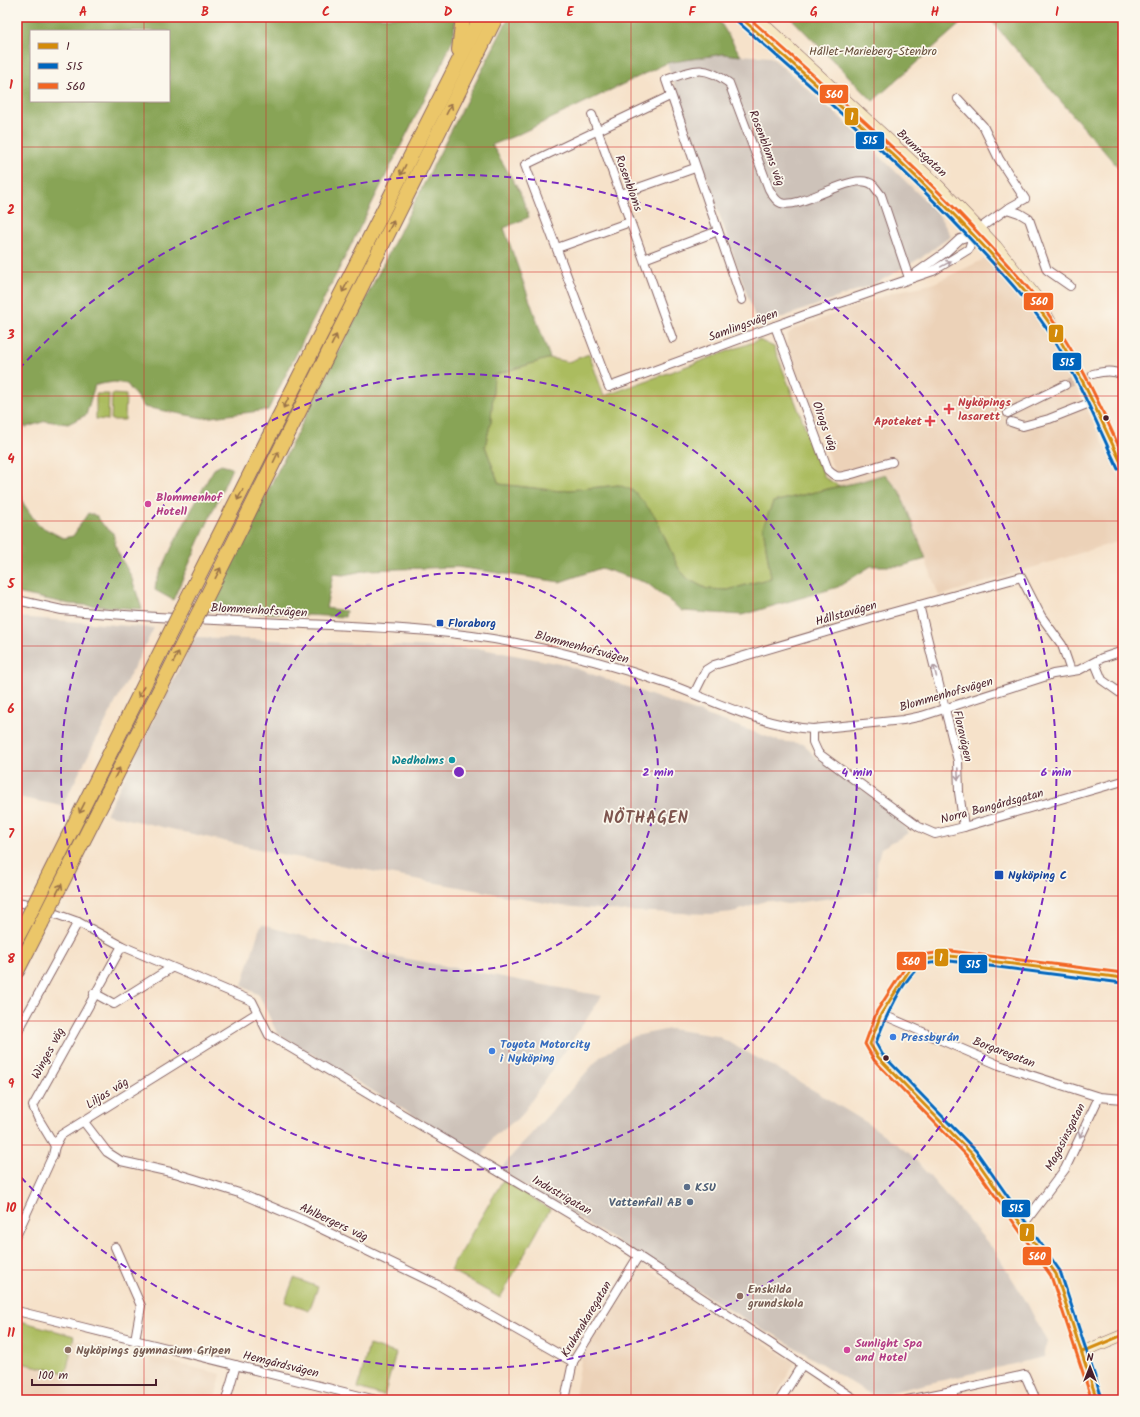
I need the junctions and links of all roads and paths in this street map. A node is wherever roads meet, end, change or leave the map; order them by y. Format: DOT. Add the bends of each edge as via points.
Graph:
graph roads {
  1 [pos="463,17"];
  2 [pos="481,17"];
  3 [pos="496,17"];
  4 [pos="740,17"];
  5 [pos="756,17"];
  6 [pos="456,67"];
  7 [pos="670,96"];
  8 [pos="958,99"];
  9 [pos="592,115"];
  10 [pos="598,131"];
  11 [pos="695,168"];
  12 [pos="621,194"];
  13 [pos="1007,209"];
  14 [pos="630,222"];
  15 [pos="718,231"];
  16 [pos="977,232"];
  17 [pos="557,248"];
  18 [pos="644,259"];
  19 [pos="909,278"];
  20 [pos="1070,286"];
  21 [pos="742,300"];
  22 [pos="775,326"];
  23 [pos="672,338"];
  24 [pos="1093,374"];
  25 [pos="1123,375"];
  26 [pos="1065,385"];
  27 [pos="1092,402"];
  28 [pos="1008,413"];
  29 [pos="1011,422"];
  30 [pos="892,462"];
  31 [pos="1123,467"];
  32 [pos="17,600"];
  33 [pos="919,605"];
  34 [pos="1123,651"];
  35 [pos="1095,663"];
  36 [pos="1071,671"];
  37 [pos="694,694"];
  38 [pos="1123,695"];
  39 [pos="944,709"];
  40 [pos="813,729"];
  41 [pos="1123,781"];
  42 [pos="964,827"];
  43 [pos="17,902"];
  44 [pos="78,922"];
  45 [pos="17,938"];
  46 [pos="122,946"];
  47 [pos="171,968"];
  48 [pos="17,971"];
  49 [pos="1123,978"];
  50 [pos="94,993"];
  51 [pos="257,1014"];
  52 [pos="880,1014"];
  53 [pos="17,1033"];
  54 [pos="1099,1097"];
  55 [pos="1123,1099"];
  56 [pos="84,1122"];
  57 [pos="55,1146"];
  58 [pos="1023,1225"];
  59 [pos="17,1234"];
  60 [pos="115,1247"];
  61 [pos="639,1255"];
  62 [pos="17,1311"];
  63 [pos="1123,1335"];
  64 [pos="135,1340"];
  65 [pos="1082,1352"];
  66 [pos="573,1362"];
  67 [pos="236,1365"];
  68 [pos="802,1365"];
  69 [pos="952,1391"];
  70 [pos="226,1400"];
  71 [pos="376,1400"];
  72 [pos="565,1400"];
  73 [pos="780,1400"];
  74 [pos="856,1400"];
  75 [pos="907,1400"];
  76 [pos="954,1400"];
  77 [pos="1036,1400"];
  78 [pos="1097,1400"];
  1 -- 6 [label="highway"];
  2 -- 6 [label="highway"];
  48 -- 3 [label="highway, one-way, bridge"];
  4 -- 16 [label="main road, Brunnsgatan" via="877,139 955,215"];
  5 -- 16 [label="main road, Brunnsgatan" via="933,181"];
  6 -- 45 [label="highway, one-way, bridge"];
  7 -- 10 [label="street"];
  7 -- 11 [label="street, Rosenbloms väg"];
  7 -- 19 [label="street, Rosenbloms väg" via="666,80 694,70 714,73 729,82 769,189 780,203 792,204 849,183 862,181 872,184 881,195"];
  8 -- 13 [label="street" via="983,126 1002,165 1025,199"];
  9 -- 10 [label="street, Rosenbloms"];
  10 -- 12 [label="street, Rosenbloms"];
  10 -- 17 [label="street" via="525,165"];
  11 -- 12 [label="street"];
  11 -- 15 [label="street, Rosenbloms väg"];
  12 -- 14 [label="street, Rosenbloms"];
  13 -- 16 [label="street"];
  13 -- 20 [label="street" via="1029,219 1047,270"];
  14 -- 17 [label="street"];
  14 -- 18 [label="street, Rosenbloms"];
  15 -- 18 [label="street"];
  15 -- 21 [label="street, Rosenbloms väg"];
  16 -- 19 [label="street, Samlingsvägen" via="960,239"];
  19 -- 16 [label="street, Samlingsvägen, one-way" via="933,271 960,256 969,249"];
  16 -- 27 [label="main road, Brunnsgatan" via="1038,299"];
  17 -- 22 [label="street, Samlingsvägen" via="609,387"];
  18 -- 23 [label="street, Rosenbloms"];
  19 -- 22 [label="street, Samlingsvägen"];
  22 -- 30 [label="street, Olrogs väg" via="828,470 836,476 845,477 879,464"];
  24 -- 25 [label="street" via="1114,371"];
  26 -- 28 [label="street"];
  27 -- 29 [label="street" via="1023,426"];
  27 -- 31 [label="main road, Brunnsgatan"];
  32 -- 37 [label="street, Blommenhofsvägen" via="62,610 98,613 466,634 580,657"];
  33 -- 36 [label="street, Hållstavägen" via="1021,577 1041,616 1062,645"];
  33 -- 37 [label="street, Hållstavägen" via="714,665 706,670"];
  39 -- 33 [label="street, Floravägen, one-way"];
  34 -- 35 [label="street, Blommenhofsvägen"];
  35 -- 36 [label="street, Blommenhofsvägen"];
  35 -- 38 [label="street" via="1102,680"];
  36 -- 39 [label="street, Blommenhofsvägen" via="1053,674"];
  37 -- 40 [label="street, Blommenhofsvägen" via="771,722"];
  39 -- 40 [label="street, Blommenhofsvägen" via="903,720"];
  39 -- 42 [label="street, Floravägen, one-way" via="958,761"];
  40 -- 42 [label="street, Norra Bangårdsgatan" via="813,742 818,753 919,827 934,834"];
  41 -- 42 [label="street, Norra Bangårdsgatan"];
  43 -- 44 [label="street"];
  44 -- 46 [label="street"];
  44 -- 53 [label="street"];
  46 -- 47 [label="street"];
  46 -- 50 [label="street, Winges väg"];
  47 -- 50 [label="street" via="114,1004"];
  47 -- 51 [label="street" via="252,1001"];
  49 -- 52 [label="street" via="950,956 936,957 922,960 912,966"];
  50 -- 57 [label="street, Winges väg" via="33,1106"];
  51 -- 56 [label="street, Liljas väg"];
  51 -- 61 [label="street, Industrigatan" via="269,1036"];
  52 -- 54 [label="street, Borgaregatan" via="999,1065"];
  52 -- 58 [label="street" via="870,1044 878,1057 972,1154"];
  54 -- 55 [label="street, Borgaregatan"];
  54 -- 58 [label="street, Magasinsgatan, one-way" via="1065,1169"];
  56 -- 57 [label="street, Liljas väg" via="61,1135"];
  56 -- 66 [label="street, Ahlbergers väg" via="107,1152 121,1160 175,1173 239,1193 305,1221 438,1285"];
  57 -- 59 [label="street, Liljas väg"];
  58 -- 65 [label="street" via="1056,1274"];
  60 -- 64 [label="street" via="141,1306"];
  61 -- 66 [label="street, Krukmakaregatan"];
  61 -- 68 [label="street, Industrigatan"];
  62 -- 64 [label="street, Hemgårdsvägen"];
  63 -- 65 [label="main road"];
  64 -- 67 [label="street, Hemgårdsvägen"];
  65 -- 78 [label="main road"];
  66 -- 72 [label="street, Krukmakaregatan"];
  67 -- 70 [label="street"];
  67 -- 71 [label="street, Hemgårdsvägen"];
  68 -- 73 [label="street"];
  68 -- 74 [label="street, Industrigatan"];
  69 -- 75 [label="street"];
  69 -- 76 [label="street"];
  69 -- 77 [label="street" via="1025,1375"];
}
